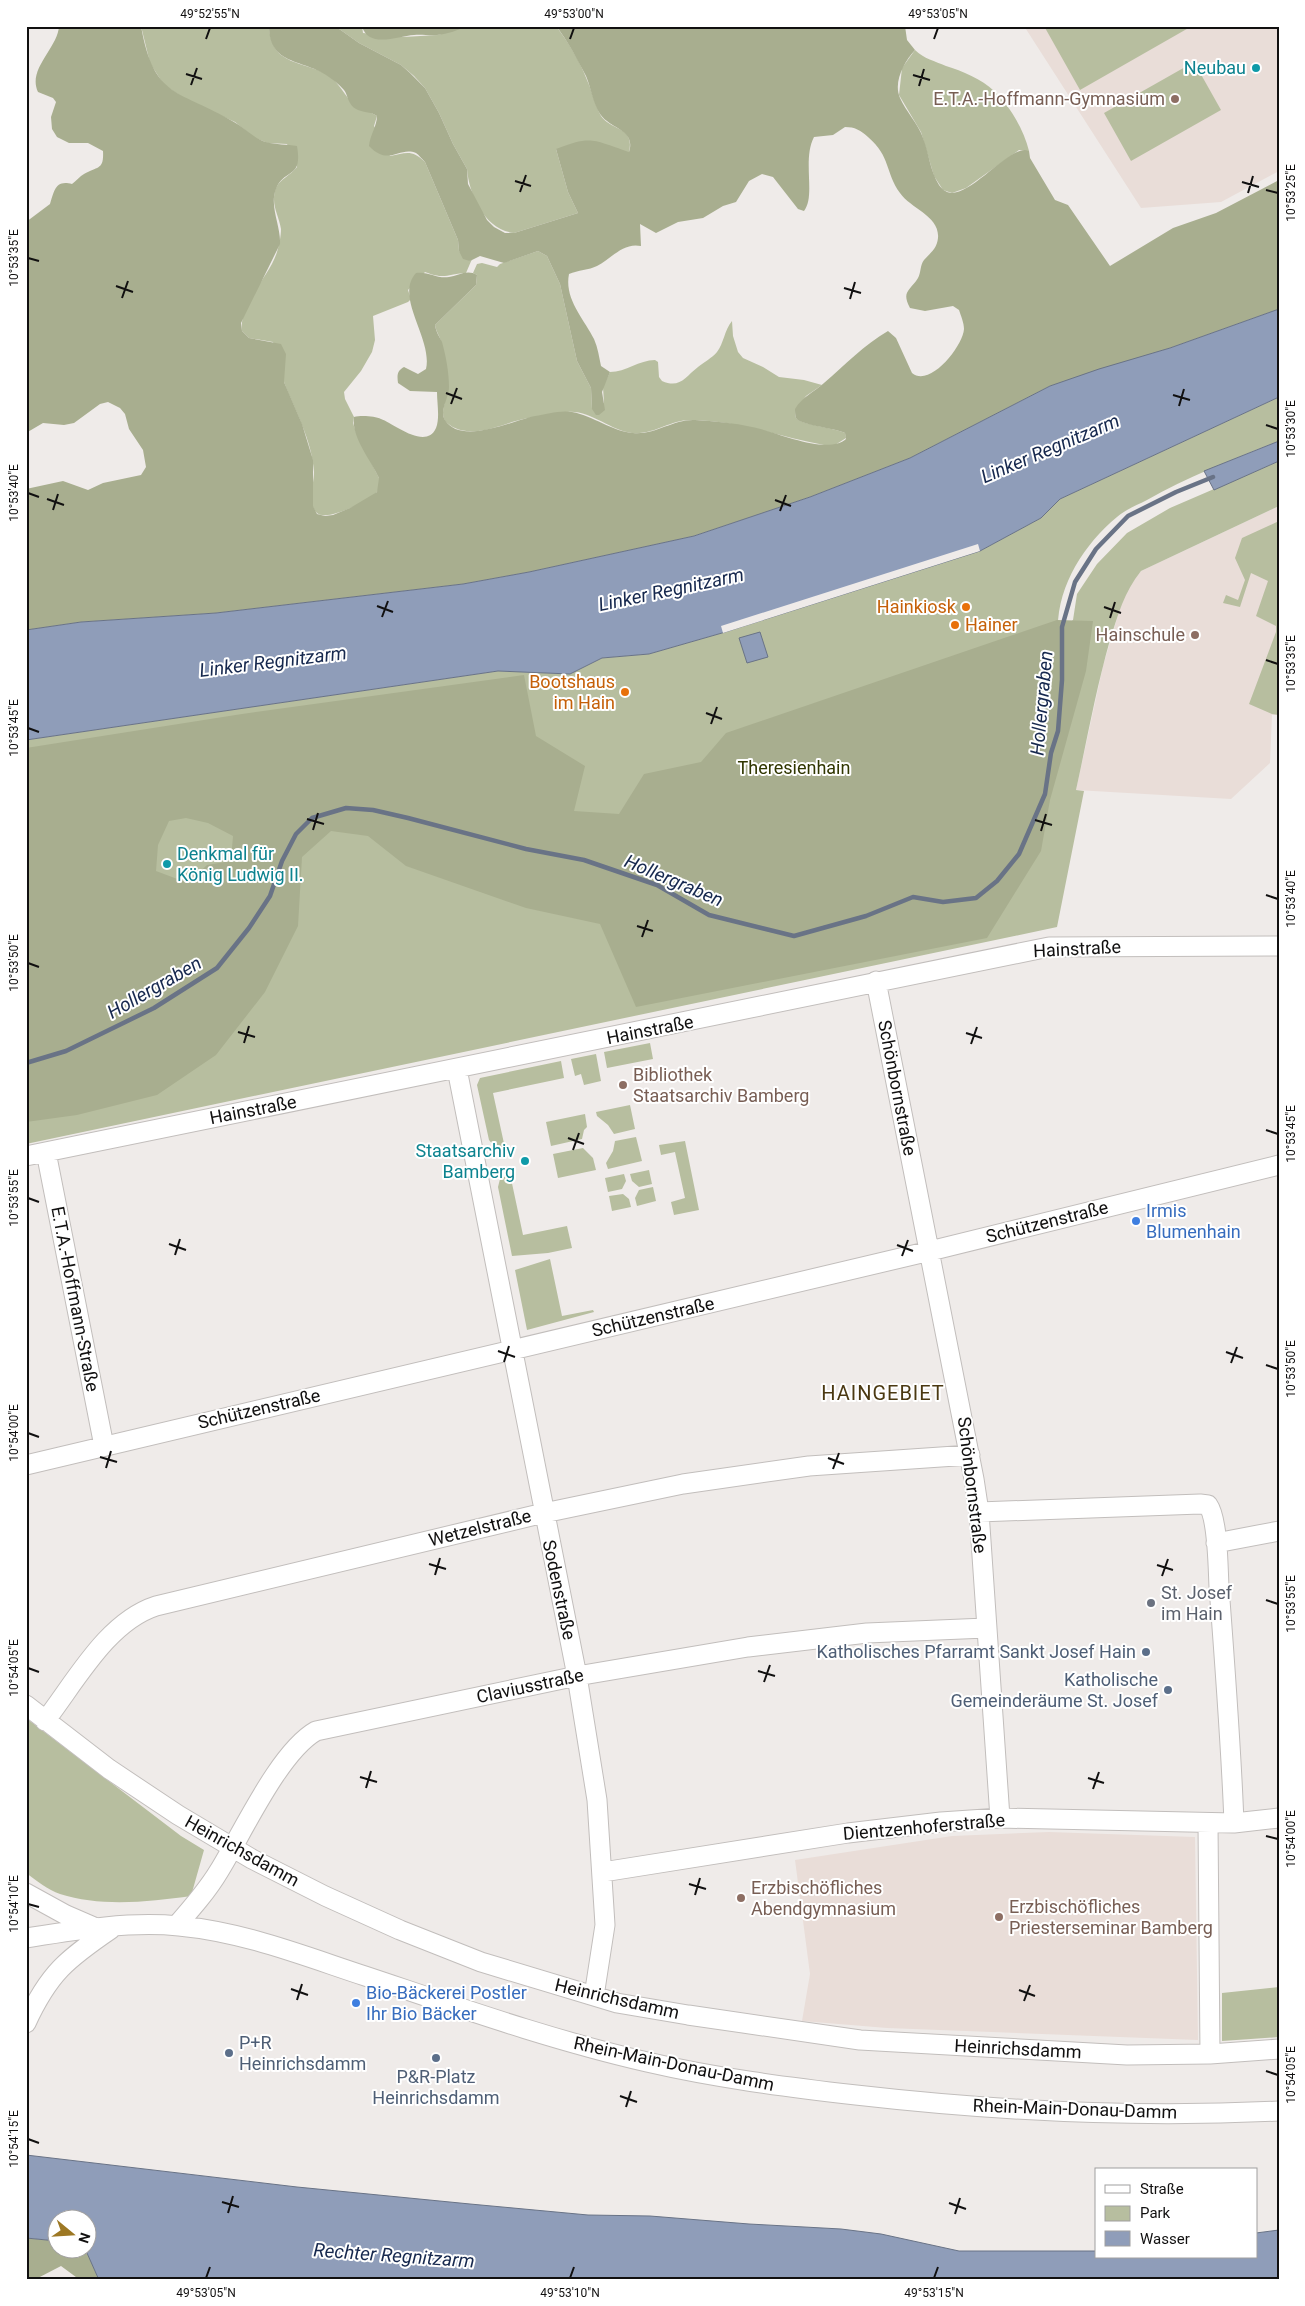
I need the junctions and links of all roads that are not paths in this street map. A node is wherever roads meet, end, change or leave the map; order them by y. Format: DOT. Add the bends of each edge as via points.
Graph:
graph roads {
  1 [pos="1279,946"];
  2 [pos="876,981"];
  3 [pos="457,1068"];
  4 [pos="46,1152"];
  5 [pos="26,1156"];
  6 [pos="1279,1165"];
  7 [pos="930,1251"];
  8 [pos="513,1349"];
  9 [pos="104,1446"];
  10 [pos="970,1455"];
  11 [pos="26,1465"];
  12 [pos="979,1512"];
  13 [pos="544,1513"];
  14 [pos="1279,1531"];
  15 [pos="1216,1543"];
  16 [pos="986,1628"];
  17 [pos="577,1676"];
  18 [pos="26,1705"];
  19 [pos="45,1721"];
  20 [pos="1000,1818"];
  21 [pos="1279,1818"];
  22 [pos="1208,1823"];
  23 [pos="1234,1823"];
  24 [pos="231,1848"];
  25 [pos="603,1872"];
  26 [pos="26,1893"];
  27 [pos="177,1925"];
  28 [pos="106,1928"];
  29 [pos="26,1938"];
  30 [pos="594,1996"];
  31 [pos="26,2023"];
  32 [pos="1279,2049"];
  33 [pos="1210,2054"];
  34 [pos="1279,2111"];
  1 -- 2 [label="street, Hainstraße" via="1049,947"];
  2 -- 3 [label="street, Hainstraße"];
  2 -- 7 [label="street, Schönbornstraße"];
  3 -- 4 [label="street, Hainstraße"];
  3 -- 8 [label="street, Sodenstraße"];
  4 -- 5 [label="street, Hainstraße"];
  4 -- 9 [label="street, E.T.A.-Hoffmann-Straße"];
  6 -- 7 [label="street, Schützenstraße"];
  7 -- 8 [label="street, Schützenstraße"];
  7 -- 10 [label="street, Schönbornstraße"];
  8 -- 9 [label="street, Schützenstraße"];
  8 -- 13 [label="street, Sodenstraße"];
  9 -- 11 [label="street, Schützenstraße"];
  10 -- 12 [label="street, Schönbornstraße"];
  10 -- 13 [label="street, Wetzelstraße" via="752,1473"];
  12 -- 15 [label="street" via="1208,1505 1212,1511"];
  12 -- 16 [label="street, Schönbornstraße"];
  13 -- 17 [label="street, Sodenstraße"];
  13 -- 19 [label="street, Wetzelstraße" via="143,1610 109,1636"];
  14 -- 15 [label="street"];
  15 -- 23 [label="street"];
  16 -- 17 [label="street, Claviusstraße" via="867,1633 804,1640"];
  16 -- 20 [label="street, Schönbornstraße"];
  17 -- 24 [label="street, Claviusstraße" via="307,1736 289,1755"];
  17 -- 25 [label="street, Sodenstraße" via="597,1800"];
  18 -- 19 [label="street, Heinrichsdamm"];
  19 -- 24 [label="street, Heinrichsdamm" via="108,1769"];
  20 -- 22 [label="street, Dientzenhoferstraße"];
  20 -- 25 [label="street, Dientzenhoferstraße" via="848,1833"];
  21 -- 23 [label="street, Dientzenhoferstraße"];
  22 -- 23 [label="street, Dientzenhoferstraße"];
  22 -- 33 [label="street"];
  24 -- 27 [label="street, Claviusstraße" via="200,1899"];
  24 -- 30 [label="street, Heinrichsdamm" via="325,1896 441,1947"];
  25 -- 30 [label="street, Sodenstraße" via="605,1925"];
  26 -- 28 [label="street" via="66,1915"];
  27 -- 28 [label="street, Rhein-Main-Donau-Damm"];
  27 -- 34 [label="street, Rhein-Main-Donau-Damm" via="239,1936 297,1952 579,2046 718,2077 934,2104 1016,2110"];
  28 -- 29 [label="street, Rhein-Main-Donau-Damm"];
  28 -- 31 [label="street" via="62,1965 37,2000"];
  30 -- 33 [label="street, Heinrichsdamm" via="688,2015 860,2040 1126,2055"];
  32 -- 33 [label="street, Heinrichsdamm"];
}
